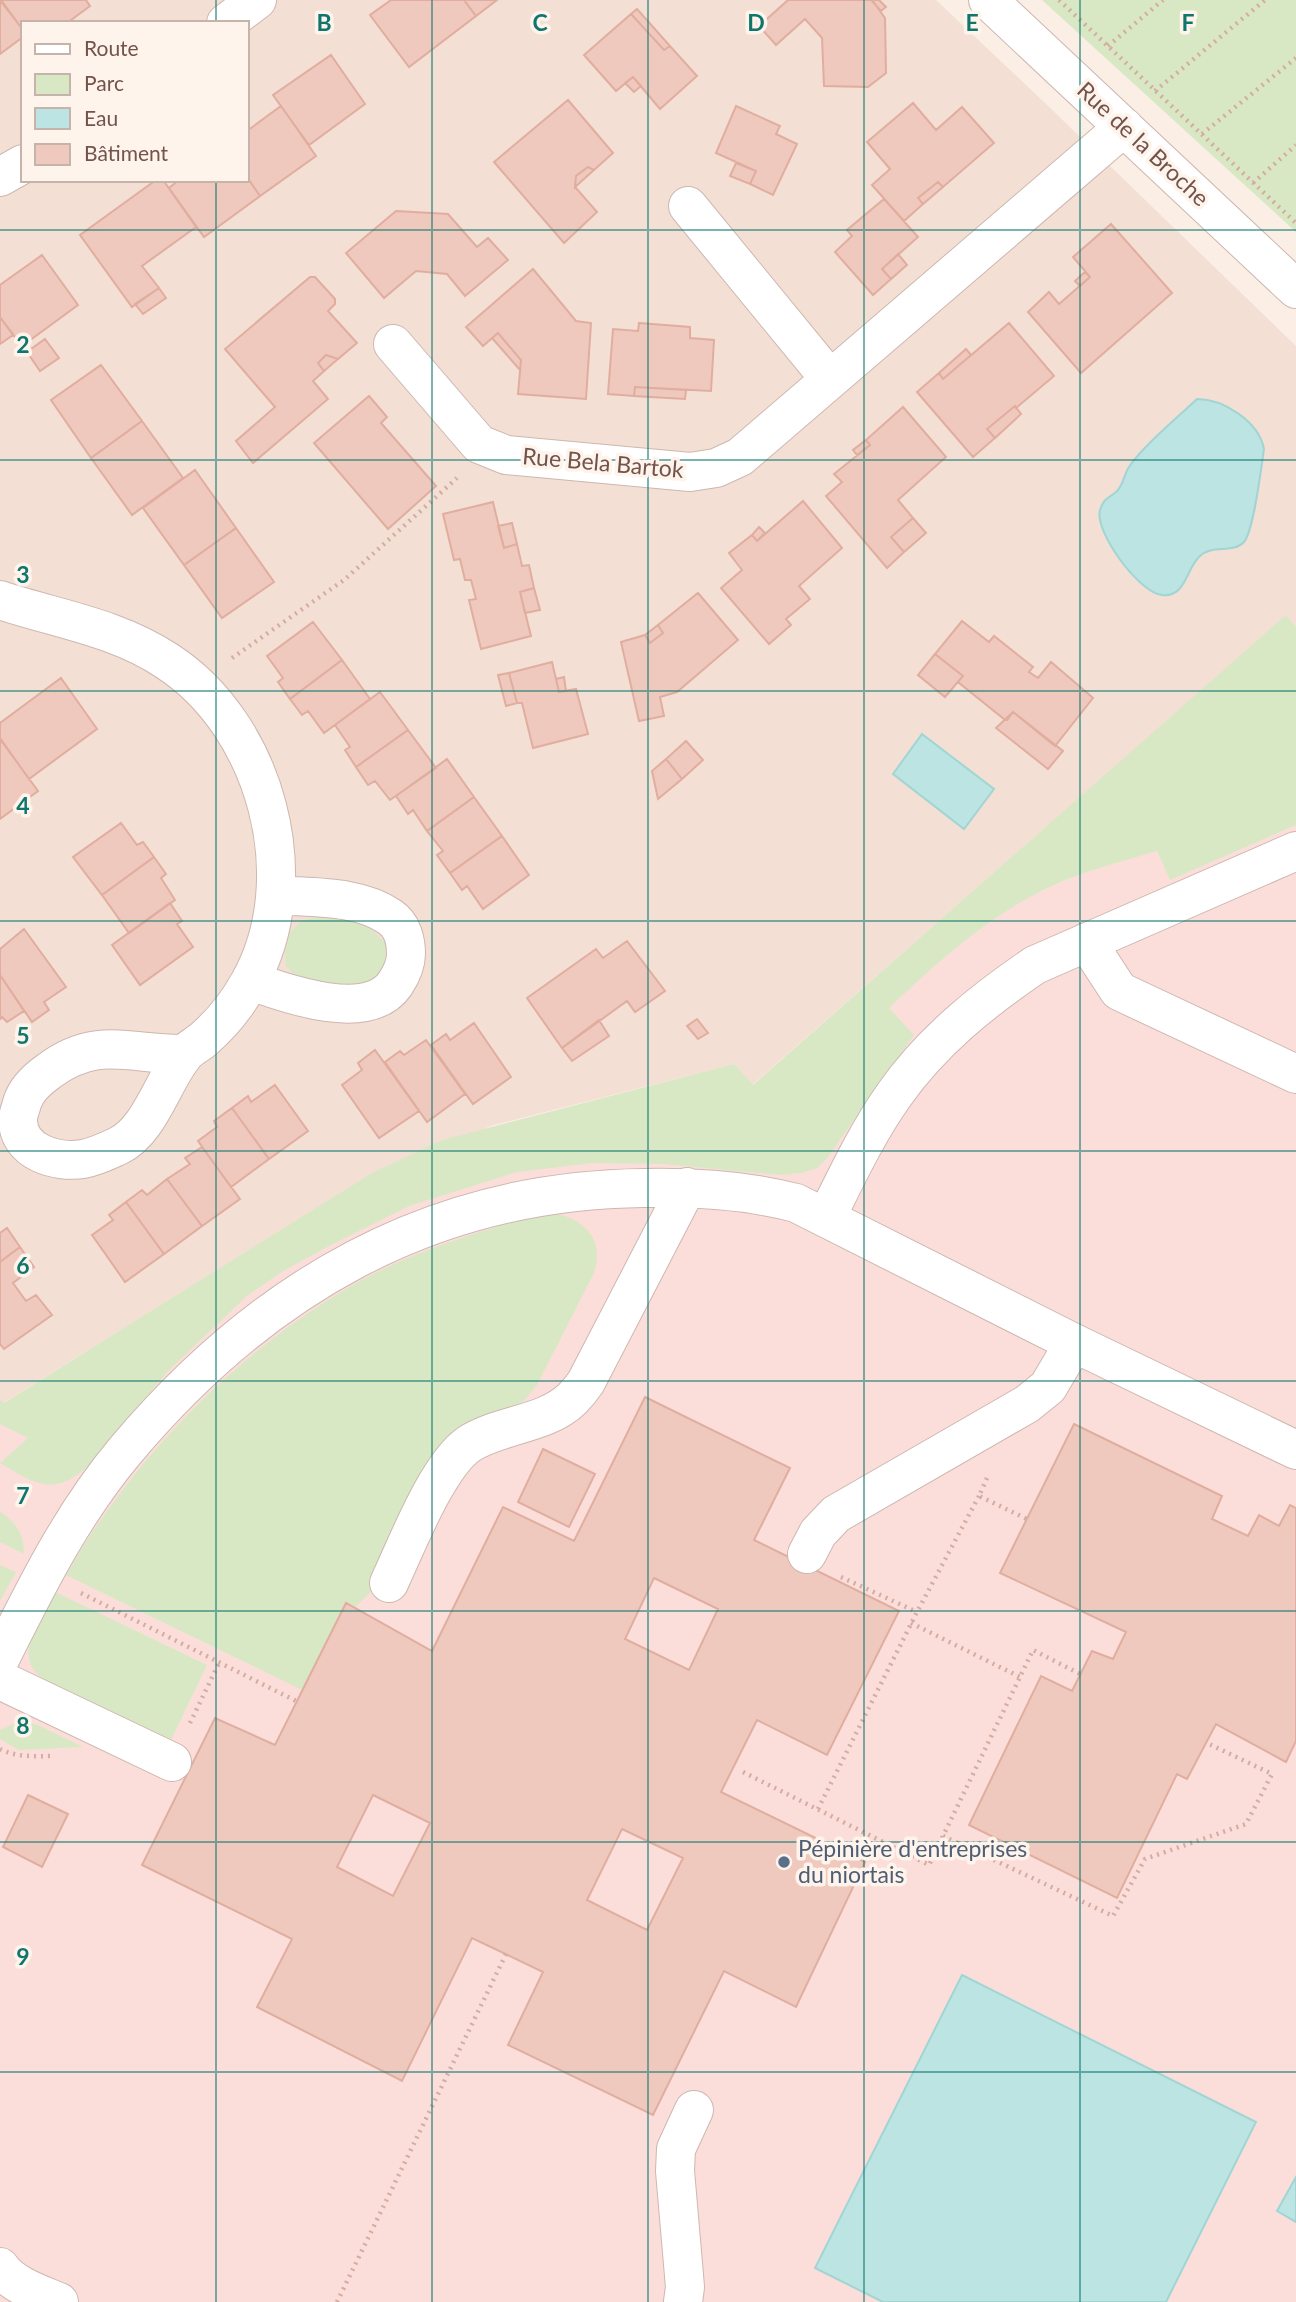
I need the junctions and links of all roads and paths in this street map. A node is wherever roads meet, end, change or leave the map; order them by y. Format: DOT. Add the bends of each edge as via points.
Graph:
graph roads {
  1 [pos="257,0"];
  2 [pos="988,0"];
  3 [pos="1163,0"];
  4 [pos="1265,0"];
  5 [pos="1062,1"];
  6 [pos="229,21"];
  7 [pos="1108,46"];
  8 [pos="1296,58"];
  9 [pos="1156,90"];
  10 [pos="1124,127"];
  11 [pos="1202,134"];
  12 [pos="1296,145"];
  13 [pos="21,165"];
  14 [pos="0,177"];
  15 [pos="1253,183"];
  16 [pos="688,206"];
  17 [pos="1296,223"];
  18 [pos="1296,289"];
  19 [pos="393,344"];
  20 [pos="829,378"];
  21 [pos="489,450"];
  22 [pos="3,607"];
  23 [pos="197,683"];
  24 [pos="1296,850"];
  25 [pos="276,895"];
  26 [pos="1087,942"];
  27 [pos="250,981"];
  28 [pos="184,1054"];
  29 [pos="1296,1074"];
  30 [pos="687,1188"];
  31 [pos="826,1218"];
  32 [pos="1074,1343"];
  33 [pos="1001,1420"];
  34 [pos="1296,1450"];
  35 [pos="979,1496"];
  36 [pos="1027,1519"];
  37 [pos="807,1555"];
  38 [pos="42,1574"];
  39 [pos="389,1583"];
  40 [pos="917,1612"];
  41 [pos="911,1623"];
  42 [pos="0,1659"];
  43 [pos="220,1661"];
  44 [pos="1080,1674"];
  45 [pos="1020,1677"];
  46 [pos="0,1680"];
  47 [pos="296,1701"];
  48 [pos="1206,1743"];
  49 [pos="172,1762"];
  50 [pos="743,1772"];
  51 [pos="818,1809"];
  52 [pos="943,1836"];
  53 [pos="506,1954"];
  54 [pos="694,2110"];
  55 [pos="1,2272"];
  56 [pos="59,2302"];
  57 [pos="337,2302"];
  58 [pos="683,2302"];
  1 -- 6 [label="street"];
  2 -- 10 [label="street, Rue de la Broche"];
  3 -- 7 [label="path"];
  4 -- 9 [label="path"];
  5 -- 7 [label="path"];
  7 -- 9 [label="path"];
  8 -- 11 [label="path"];
  9 -- 11 [label="path"];
  10 -- 18 [label="street, Rue de la Broche"];
  10 -- 20 [label="street, Rue Bela Bartok"];
  11 -- 15 [label="path"];
  12 -- 15 [label="path"];
  13 -- 14 [label="street"];
  15 -- 17 [label="path"];
  16 -- 20 [label="street"];
  19 -- 21 [label="street, Rue Bela Bartok"];
  20 -- 21 [label="street, Rue Bela Bartok" via="740,457 716,468 690,472"];
  21 -- 23 [label="path" via="344,580"];
  22 -- 23 [label="street" via="75,620 130,640"];
  23 -- 25 [label="street" via="245,750 266,797 276,847"];
  24 -- 26 [label="street"];
  25 -- 27 [label="street" via="267,938"];
  25 -- 27 [label="street" via="350,901 372,908 392,918 405,936 406,958 400,977 374,1001 346,1003 289,995"];
  26 -- 29 [label="street" via="1119,991"];
  26 -- 31 [label="street" via="1035,965 997,991 928,1054 894,1095"];
  27 -- 28 [label="street" via="235,1006"];
  30 -- 31 [label="street" via="762,1194 796,1203"];
  30 -- 38 [label="street" via="607,1188 532,1197 459,1215 340,1266 255,1323 186,1386 125,1452 73,1522"];
  30 -- 39 [label="street" via="586,1382 571,1401 487,1434 452,1460"];
  31 -- 32 [label="street"];
  32 -- 33 [label="street" via="1048,1387"];
  32 -- 34 [label="street"];
  33 -- 35 [label="path" via="999,1451"];
  33 -- 37 [label="street" via="836,1514 818,1533"];
  35 -- 36 [label="path"];
  35 -- 40 [label="path"];
  37 -- 40 [label="path" via="819,1567"];
  38 -- 42 [label="street"];
  38 -- 43 [label="path"];
  40 -- 41 [label="path"];
  41 -- 45 [label="path"];
  41 -- 51 [label="path"];
  43 -- 47 [label="path"];
  43 -- 49 [label="path"];
  44 -- 45 [label="path" via="1033,1650"];
  45 -- 52 [label="path"];
  46 -- 49 [label="street"];
  48 -- 52 [label="path" via="1272,1774 1246,1824 1145,1859 1113,1916"];
  50 -- 51 [label="path"];
  51 -- 52 [label="path" via="929,1865"];
  53 -- 57 [label="path"];
  54 -- 58 [label="street" via="676,2149"];
  55 -- 56 [label="street"];
}
